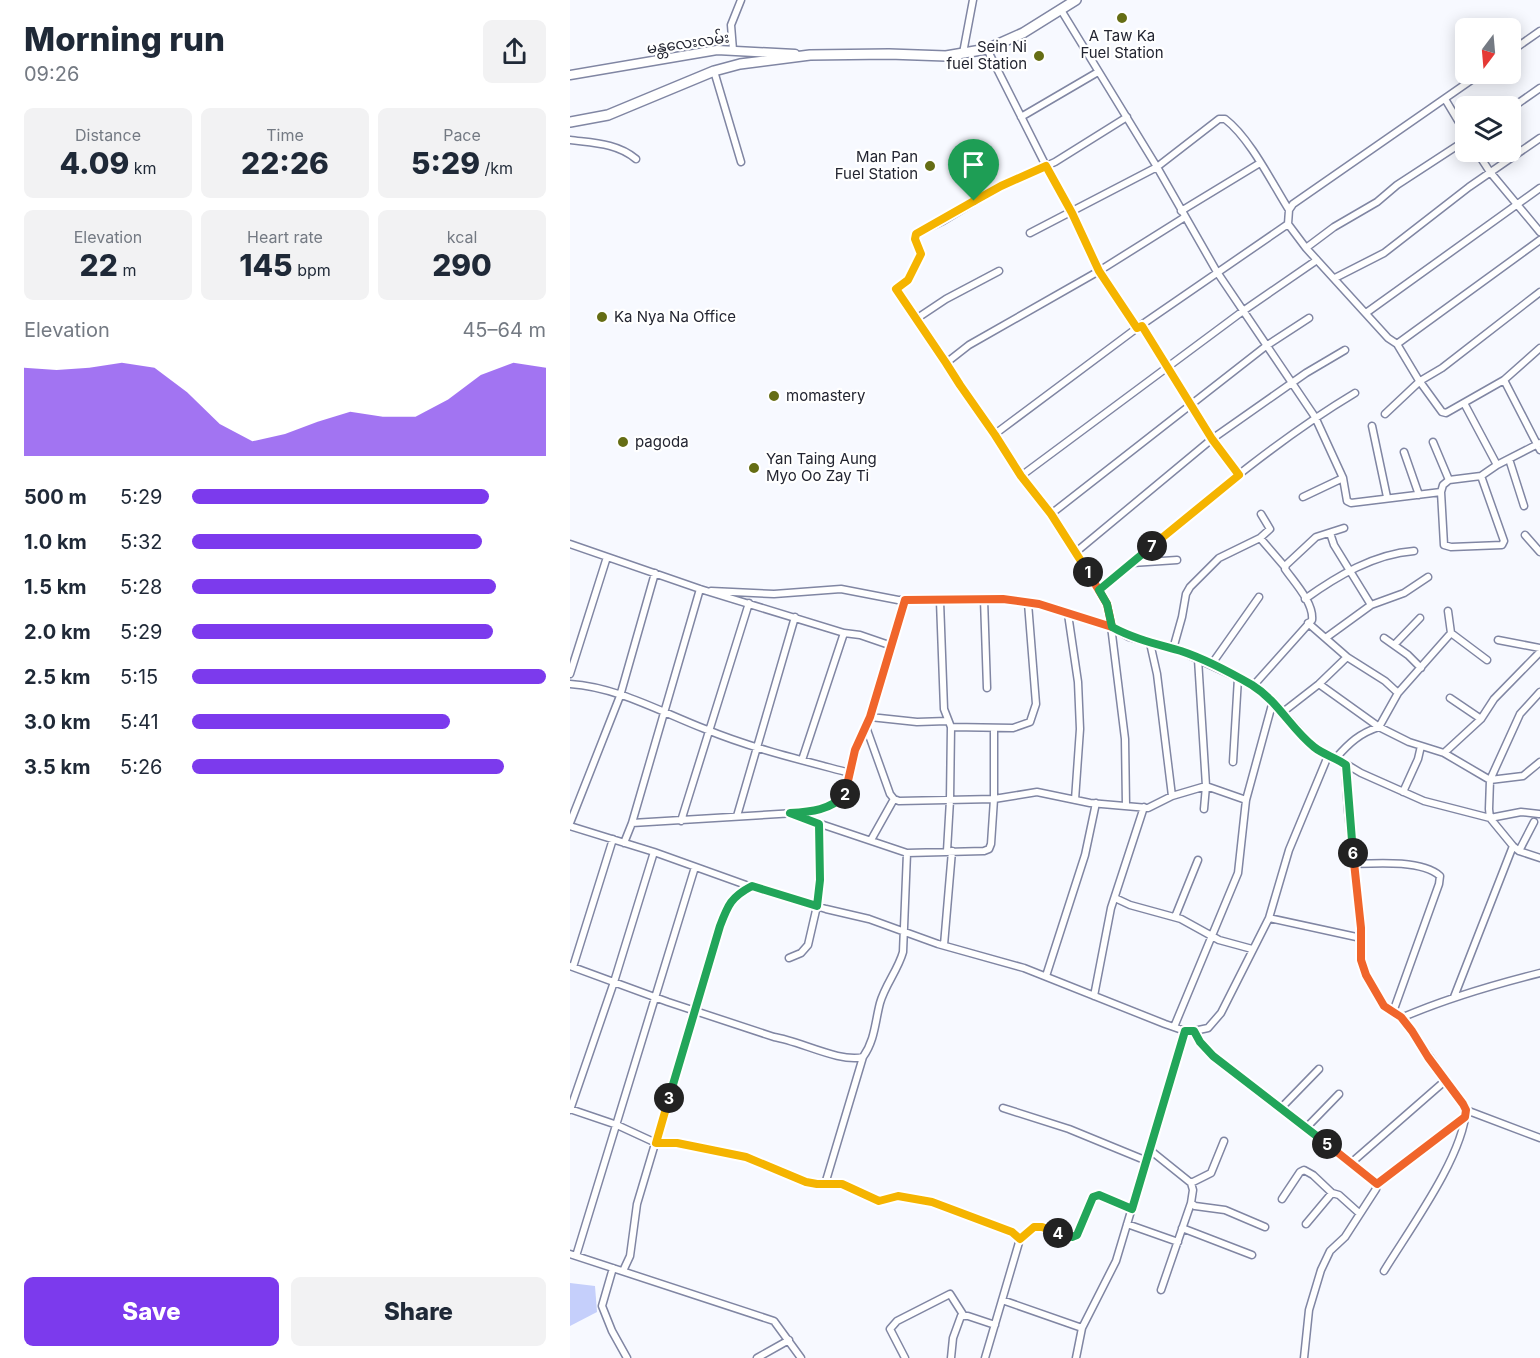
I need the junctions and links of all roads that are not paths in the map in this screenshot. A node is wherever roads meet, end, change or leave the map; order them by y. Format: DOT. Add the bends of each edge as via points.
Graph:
graph roads {
  1 [pos="741,0"];
  2 [pos="972,0"];
  3 [pos="1076,0"];
  4 [pos="1060,10"];
  5 [pos="1540,30"];
  6 [pos="1521,44"];
  7 [pos="987,49"];
  8 [pos="733,50"];
  9 [pos="963,53"];
  10 [pos="810,55"];
  11 [pos="714,71"];
  12 [pos="1098,72"];
  13 [pos="570,75"];
  14 [pos="1466,84"];
  15 [pos="1540,88"];
  16 [pos="1445,99"];
  17 [pos="1521,101"];
  18 [pos="1455,116"];
  19 [pos="1021,117"];
  20 [pos="1127,117"];
  21 [pos="570,122"];
  22 [pos="1540,138"];
  23 [pos="570,140"];
  24 [pos="1455,147"];
  25 [pos="636,159"];
  26 [pos="741,162"];
  27 [pos="1483,162"];
  28 [pos="1260,163"];
  29 [pos="1046,166"];
  30 [pos="1157,167"];
  31 [pos="1490,172"];
  32 [pos="1540,188"];
  33 [pos="1515,204"];
  34 [pos="1289,210"];
  35 [pos="1072,213"];
  36 [pos="1183,214"];
  37 [pos="1288,224"];
  38 [pos="1540,232"];
  39 [pos="1030,233"];
  40 [pos="1540,240"];
  41 [pos="1306,248"];
  42 [pos="1317,260"];
  43 [pos="999,271"];
  44 [pos="1099,271"];
  45 [pos="1217,272"];
  46 [pos="1335,278"];
  47 [pos="1540,292"];
  48 [pos="1243,311"];
  49 [pos="1366,313"];
  50 [pos="1309,318"];
  51 [pos="916,319"];
  52 [pos="1140,327"];
  53 [pos="1397,344"];
  54 [pos="1266,346"];
  55 [pos="1540,348"];
  56 [pos="1345,350"];
  57 [pos="946,363"];
  58 [pos="1168,368"];
  59 [pos="1504,380"];
  60 [pos="1420,381"];
  61 [pos="1291,383"];
  62 [pos="1355,393"];
  63 [pos="1464,403"];
  64 [pos="1191,406"];
  65 [pos="1386,414"];
  66 [pos="1315,417"];
  67 [pos="1372,426"];
  68 [pos="995,435"];
  69 [pos="1212,439"];
  70 [pos="1433,442"];
  71 [pos="1539,445"];
  72 [pos="1404,452"];
  73 [pos="1509,459"];
  74 [pos="1497,465"];
  75 [pos="1239,475"];
  76 [pos="1021,476"];
  77 [pos="1481,476"];
  78 [pos="1343,478"];
  79 [pos="1449,480"];
  80 [pos="1441,492"];
  81 [pos="1419,495"];
  82 [pos="1303,497"];
  83 [pos="1387,497"];
  84 [pos="1524,506"];
  85 [pos="1051,514"];
  86 [pos="1261,514"];
  87 [pos="1344,528"];
  88 [pos="1330,533"];
  89 [pos="1525,535"];
  90 [pos="1260,538"];
  91 [pos="570,544"];
  92 [pos="1414,551"];
  93 [pos="1076,552"];
  94 [pos="1540,552"];
  95 [pos="607,557"];
  96 [pos="1177,560"];
  97 [pos="1131,563"];
  98 [pos="1285,567"];
  99 [pos="1350,571"];
  100 [pos="655,573"];
  101 [pos="1428,577"];
  102 [pos="700,589"];
  103 [pos="1099,590"];
  104 [pos="711,591"];
  105 [pos="1259,597"];
  106 [pos="984,599"];
  107 [pos="1305,599"];
  108 [pos="905,600"];
  109 [pos="940,601"];
  110 [pos="749,603"];
  111 [pos="1028,603"];
  112 [pos="1371,605"];
  113 [pos="1448,611"];
  114 [pos="1068,614"];
  115 [pos="795,617"];
  116 [pos="1420,618"];
  117 [pos="1308,623"];
  118 [pos="1112,627"];
  119 [pos="844,633"];
  120 [pos="1451,633"];
  121 [pos="1327,637"];
  122 [pos="1384,638"];
  123 [pos="1498,640"];
  124 [pos="1150,642"];
  125 [pos="1394,645"];
  126 [pos="892,646"];
  127 [pos="1173,650"];
  128 [pos="1539,654"];
  129 [pos="1347,657"];
  130 [pos="1198,659"];
  131 [pos="1487,660"];
  132 [pos="1211,665"];
  133 [pos="1421,668"];
  134 [pos="570,674"];
  135 [pos="1238,678"];
  136 [pos="570,684"];
  137 [pos="1319,684"];
  138 [pos="1253,686"];
  139 [pos="987,688"];
  140 [pos="1540,692"];
  141 [pos="1398,693"];
  142 [pos="620,696"];
  143 [pos="1450,698"];
  144 [pos="1273,701"];
  145 [pos="1537,701"];
  146 [pos="664,711"];
  147 [pos="1283,712"];
  148 [pos="870,717"];
  149 [pos="1481,719"];
  150 [pos="949,724"];
  151 [pos="866,727"];
  152 [pos="1379,727"];
  153 [pos="994,728"];
  154 [pos="709,730"];
  155 [pos="1421,746"];
  156 [pos="757,747"];
  157 [pos="1444,753"];
  158 [pos="1328,756"];
  159 [pos="1336,758"];
  160 [pos="802,760"];
  161 [pos="1233,762"];
  162 [pos="1540,762"];
  163 [pos="1346,765"];
  164 [pos="850,773"];
  165 [pos="1490,780"];
  166 [pos="1206,786"];
  167 [pos="1403,792"];
  168 [pos="1172,796"];
  169 [pos="894,799"];
  170 [pos="994,799"];
  171 [pos="950,800"];
  172 [pos="1075,800"];
  173 [pos="1246,800"];
  174 [pos="1096,804"];
  175 [pos="1126,805"];
  176 [pos="1144,807"];
  177 [pos="1204,809"];
  178 [pos="790,813"];
  179 [pos="1539,814"];
  180 [pos="737,816"];
  181 [pos="1490,818"];
  182 [pos="681,821"];
  183 [pos="1534,822"];
  184 [pos="632,824"];
  185 [pos="819,824"];
  186 [pos="570,825"];
  187 [pos="612,839"];
  188 [pos="871,840"];
  189 [pos="624,843"];
  190 [pos="1516,849"];
  191 [pos="949,851"];
  192 [pos="654,852"];
  193 [pos="907,853"];
  194 [pos="1540,859"];
  195 [pos="1198,860"];
  196 [pos="1354,864"];
  197 [pos="695,867"];
  198 [pos="752,886"];
  199 [pos="1115,898"];
  200 [pos="817,906"];
  201 [pos="1175,917"];
  202 [pos="1269,918"];
  203 [pos="903,930"];
  204 [pos="1212,936"];
  205 [pos="1361,938"];
  206 [pos="944,945"];
  207 [pos="1252,950"];
  208 [pos="789,958"];
  209 [pos="572,966"];
  210 [pos="1540,973"];
  211 [pos="1046,976"];
  212 [pos="614,982"];
  213 [pos="1094,996"];
  214 [pos="654,997"];
  215 [pos="1454,997"];
  216 [pos="695,1010"];
  217 [pos="1393,1012"];
  218 [pos="1401,1017"];
  219 [pos="1174,1027"];
  220 [pos="1185,1031"];
  221 [pos="1194,1031"];
  222 [pos="863,1057"];
  223 [pos="1319,1069"];
  224 [pos="1446,1080"];
  225 [pos="1339,1094"];
  226 [pos="1003,1108"];
  227 [pos="1281,1108"];
  228 [pos="570,1110"];
  229 [pos="1465,1113"];
  230 [pos="617,1125"];
  231 [pos="1306,1128"];
  232 [pos="1540,1138"];
  233 [pos="1224,1141"];
  234 [pos="656,1143"];
  235 [pos="1150,1150"];
  236 [pos="1147,1161"];
  237 [pos="1351,1163"];
  238 [pos="825,1184"];
  239 [pos="1191,1184"];
  240 [pos="1377,1184"];
  241 [pos="1332,1193"];
  242 [pos="1282,1199"];
  243 [pos="1191,1203"];
  244 [pos="1132,1209"];
  245 [pos="1359,1213"];
  246 [pos="1127,1224"];
  247 [pos="1306,1224"];
  248 [pos="1265,1227"];
  249 [pos="1182,1228"];
  250 [pos="1020,1239"];
  251 [pos="1178,1242"];
  252 [pos="573,1255"];
  253 [pos="1252,1255"];
  254 [pos="613,1268"];
  255 [pos="623,1271"];
  256 [pos="1384,1271"];
  257 [pos="1161,1290"];
  258 [pos="1002,1300"];
  259 [pos="964,1316"];
  260 [pos="995,1325"];
  261 [pos="1082,1329"];
  262 [pos="789,1341"];
  263 [pos="627,1358"];
  264 [pos="756,1358"];
  265 [pos="801,1358"];
  266 [pos="905,1358"];
  267 [pos="951,1358"];
  268 [pos="985,1358"];
  269 [pos="1076,1358"];
  270 [pos="1304,1358"];
  1 -- 8 [label="street" via="731,25"];
  2 -- 9 [label="street"];
  3 -- 4 [label="main road"];
  4 -- 7 [label="main road" via="1007,42"];
  4 -- 12 [label="street"];
  5 -- 6 [label="street"];
  7 -- 9 [label="main road"];
  7 -- 19 [label="street"];
  8 -- 10 [label="main road, မန္တလေးလမ်း"];
  8 -- 13 [label="main road, မန္တလေးလမ်း"];
  9 -- 10 [label="main road"];
  10 -- 11 [label="main road"];
  11 -- 21 [label="main road" via="608,115"];
  11 -- 26 [label="street"];
  12 -- 19 [label="street"];
  12 -- 20 [label="street"];
  14 -- 16 [label="street"];
  15 -- 17 [label="street"];
  16 -- 18 [label="street"];
  16 -- 34 [label="street"];
  19 -- 29 [label="street"];
  20 -- 29 [label="street"];
  20 -- 30 [label="street"];
  22 -- 31 [label="street"];
  23 -- 25 [label="street" via="615,146"];
  24 -- 41 [label="street"];
  27 -- 31 [label="street"];
  28 -- 30 [label="street" via="1232,124 1219,119"];
  28 -- 34 [label="street"];
  28 -- 36 [label="street"];
  29 -- 35 [label="street"];
  29 -- 51 [label="street" via="1001,186 916,234 921,254 908,280 896,289"];
  30 -- 35 [label="street"];
  30 -- 36 [label="street"];
  31 -- 33 [label="street"];
  31 -- 46 [label="street" via="1384,253"];
  32 -- 33 [label="street"];
  33 -- 38 [label="street"];
  33 -- 49 [label="street"];
  34 -- 37 [label="street"];
  35 -- 39 [label="street"];
  35 -- 44 [label="street"];
  36 -- 44 [label="street"];
  36 -- 45 [label="street"];
  37 -- 41 [label="street"];
  37 -- 45 [label="street"];
  40 -- 53 [label="street"];
  41 -- 42 [label="street"];
  42 -- 46 [label="street"];
  42 -- 48 [label="street"];
  43 -- 51 [label="street"];
  44 -- 52 [label="street"];
  44 -- 57 [label="street" via="969,345"];
  45 -- 48 [label="street"];
  45 -- 52 [label="street"];
  46 -- 49 [label="street"];
  47 -- 60 [label="street"];
  48 -- 54 [label="street"];
  48 -- 58 [label="street"];
  49 -- 53 [label="street"];
  50 -- 54 [label="street"];
  51 -- 57 [label="street"];
  52 -- 58 [label="street"];
  52 -- 68 [label="street"];
  53 -- 60 [label="street"];
  54 -- 61 [label="street"];
  54 -- 64 [label="street"];
  55 -- 59 [label="street"];
  56 -- 61 [label="street"];
  57 -- 68 [label="street"];
  58 -- 64 [label="street"];
  58 -- 76 [label="street"];
  59 -- 63 [label="street"];
  59 -- 71 [label="street"];
  60 -- 63 [label="street" via="1442,412"];
  60 -- 65 [label="street"];
  61 -- 66 [label="street"];
  61 -- 69 [label="street"];
  62 -- 66 [label="street"];
  63 -- 74 [label="street"];
  64 -- 69 [label="street"];
  64 -- 85 [label="street"];
  66 -- 75 [label="street"];
  66 -- 78 [label="street"];
  67 -- 83 [label="street"];
  68 -- 76 [label="street"];
  69 -- 75 [label="street"];
  69 -- 93 [label="street"];
  70 -- 79 [label="street"];
  71 -- 73 [label="street"];
  72 -- 81 [label="street"];
  73 -- 74 [label="street"];
  73 -- 84 [label="street"];
  74 -- 77 [label="street"];
  75 -- 97 [label="street"];
  76 -- 85 [label="street"];
  77 -- 79 [label="street"];
  77 -- 80 [label="street" via="1504,541 1502,545 1444,545"];
  78 -- 82 [label="street"];
  78 -- 83 [label="street" via="1347,501"];
  79 -- 80 [label="street"];
  80 -- 81 [label="street"];
  81 -- 83 [label="street"];
  85 -- 93 [label="street"];
  86 -- 90 [label="street" via="1270,529"];
  87 -- 88 [label="street"];
  88 -- 98 [label="street" via="1316,537"];
  88 -- 99 [label="street"];
  89 -- 94 [label="street"];
  90 -- 98 [label="street"];
  90 -- 127 [label="street" via="1219,558 1190,587"];
  91 -- 95 [label="street"];
  92 -- 99 [label="street"];
  93 -- 103 [label="street"];
  95 -- 100 [label="street"];
  95 -- 134 [label="street"];
  96 -- 97 [label="street"];
  97 -- 103 [label="street"];
  98 -- 107 [label="street"];
  99 -- 107 [label="street"];
  99 -- 112 [label="street"];
  100 -- 102 [label="street"];
  100 -- 142 [label="street"];
  101 -- 112 [label="street" via="1404,593"];
  102 -- 104 [label="street"];
  102 -- 146 [label="street"];
  103 -- 118 [label="street"];
  104 -- 108 [label="street" via="774,594 841,589"];
  104 -- 110 [label="street"];
  105 -- 132 [label="street"];
  106 -- 109 [label="street"];
  106 -- 111 [label="street"];
  106 -- 139 [label="street"];
  107 -- 117 [label="street" via="1312,614"];
  108 -- 109 [label="street"];
  108 -- 126 [label="street"];
  109 -- 150 [label="street" via="944,709"];
  110 -- 115 [label="street"];
  110 -- 154 [label="street"];
  111 -- 114 [label="street"];
  111 -- 153 [label="street" via="1034,712 1030,722 1013,728"];
  112 -- 121 [label="street"];
  113 -- 120 [label="street"];
  114 -- 118 [label="street"];
  114 -- 172 [label="street" via="1080,729"];
  115 -- 119 [label="street"];
  115 -- 156 [label="street"];
  116 -- 125 [label="street"];
  117 -- 121 [label="street"];
  117 -- 138 [label="street"];
  118 -- 124 [label="street" via="1129,637"];
  118 -- 175 [label="street" via="1125,739"];
  119 -- 126 [label="street"];
  119 -- 160 [label="street"];
  120 -- 131 [label="street"];
  120 -- 133 [label="street"];
  121 -- 129 [label="street"];
  122 -- 125 [label="street"];
  123 -- 128 [label="street"];
  124 -- 127 [label="street"];
  124 -- 168 [label="street"];
  125 -- 133 [label="street"];
  126 -- 148 [label="street"];
  127 -- 130 [label="street"];
  128 -- 149 [label="street" via="1494,699"];
  129 -- 137 [label="street"];
  129 -- 141 [label="street"];
  130 -- 132 [label="street"];
  130 -- 166 [label="street"];
  132 -- 135 [label="street"];
  133 -- 141 [label="street"];
  135 -- 138 [label="street"];
  135 -- 161 [label="street"];
  136 -- 142 [label="street" via="594,686"];
  137 -- 147 [label="street"];
  137 -- 152 [label="street"];
  138 -- 144 [label="street"];
  140 -- 145 [label="street"];
  141 -- 152 [label="street"];
  142 -- 146 [label="street"];
  142 -- 186 [label="street"];
  143 -- 149 [label="street"];
  144 -- 147 [label="street"];
  144 -- 173 [label="street"];
  145 -- 165 [label="street" via="1520,714"];
  146 -- 154 [label="street"];
  146 -- 184 [label="street"];
  147 -- 158 [label="street" via="1314,748"];
  148 -- 150 [label="street"];
  148 -- 151 [label="street"];
  149 -- 157 [label="street"];
  150 -- 153 [label="street"];
  150 -- 171 [label="street"];
  151 -- 164 [label="street"];
  151 -- 169 [label="street"];
  152 -- 155 [label="street"];
  152 -- 159 [label="street" via="1350,742"];
  153 -- 170 [label="street"];
  154 -- 156 [label="street"];
  154 -- 182 [label="street"];
  155 -- 157 [label="street"];
  155 -- 167 [label="street"];
  156 -- 160 [label="street"];
  156 -- 180 [label="street"];
  157 -- 165 [label="street"];
  158 -- 159 [label="street"];
  158 -- 202 [label="street" via="1289,850"];
  159 -- 163 [label="street"];
  160 -- 164 [label="street"];
  162 -- 165 [label="street" via="1523,776"];
  163 -- 167 [label="street"];
  163 -- 196 [label="street"];
  164 -- 178 [label="street" via="847,792 837,803 812,812"];
  165 -- 181 [label="street"];
  166 -- 168 [label="street"];
  166 -- 173 [label="street"];
  166 -- 177 [label="street"];
  167 -- 181 [label="street"];
  168 -- 176 [label="street"];
  169 -- 171 [label="street"];
  169 -- 188 [label="street"];
  170 -- 171 [label="street"];
  170 -- 172 [label="street" via="1037,792"];
  170 -- 191 [label="street" via="989,849"];
  171 -- 191 [label="street"];
  172 -- 174 [label="street"];
  173 -- 204 [label="street" via="1238,873"];
  174 -- 175 [label="street"];
  174 -- 211 [label="street" via="1085,855"];
  175 -- 176 [label="street"];
  176 -- 199 [label="street"];
  178 -- 180 [label="street"];
  178 -- 185 [label="street"];
  179 -- 181 [label="street"];
  180 -- 182 [label="street"];
  181 -- 190 [label="street"];
  182 -- 184 [label="street"];
  183 -- 190 [label="street"];
  184 -- 189 [label="street"];
  185 -- 188 [label="street"];
  185 -- 200 [label="street"];
  186 -- 187 [label="street"];
  187 -- 189 [label="street"];
  187 -- 209 [label="street"];
  188 -- 193 [label="street"];
  189 -- 192 [label="street"];
  190 -- 194 [label="street"];
  190 -- 215 [label="street"];
  191 -- 193 [label="street"];
  191 -- 206 [label="street"];
  192 -- 197 [label="street"];
  192 -- 212 [label="street"];
  193 -- 203 [label="street"];
  195 -- 201 [label="street"];
  196 -- 205 [label="street"];
  196 -- 217 [label="street" via="1396,863 1440,876"];
  197 -- 198 [label="street"];
  197 -- 214 [label="street"];
  198 -- 200 [label="street"];
  198 -- 216 [label="street" via="737,894 728,905"];
  199 -- 201 [label="street"];
  199 -- 213 [label="street"];
  200 -- 203 [label="street"];
  200 -- 208 [label="street" via="808,945"];
  201 -- 204 [label="street"];
  202 -- 205 [label="street"];
  202 -- 207 [label="street"];
  203 -- 206 [label="street"];
  203 -- 222 [label="street" via="902,958 880,1003 875,1032"];
  204 -- 207 [label="street"];
  204 -- 219 [label="street"];
  205 -- 217 [label="street" via="1366,975 1384,1006"];
  206 -- 211 [label="street"];
  207 -- 221 [label="street" via="1221,1013 1208,1028"];
  209 -- 212 [label="street"];
  210 -- 215 [label="street"];
  211 -- 213 [label="street"];
  212 -- 214 [label="street"];
  212 -- 228 [label="street"];
  213 -- 219 [label="street"];
  214 -- 216 [label="street"];
  214 -- 230 [label="street"];
  215 -- 218 [label="street"];
  216 -- 222 [label="street" via="774,1037 842,1056"];
  216 -- 234 [label="street"];
  217 -- 218 [label="street"];
  218 -- 224 [label="street"];
  219 -- 220 [label="street"];
  220 -- 221 [label="street"];
  220 -- 235 [label="street"];
  221 -- 227 [label="street" via="1213,1056"];
  222 -- 238 [label="street"];
  223 -- 227 [label="street"];
  224 -- 229 [label="street"];
  224 -- 237 [label="street"];
  225 -- 231 [label="street"];
  226 -- 236 [label="street" via="1069,1129"];
  227 -- 231 [label="street"];
  228 -- 230 [label="street"];
  229 -- 232 [label="street"];
  229 -- 240 [label="street"];
  229 -- 256 [label="street" via="1451,1160"];
  230 -- 234 [label="street"];
  230 -- 252 [label="street"];
  231 -- 237 [label="street"];
  233 -- 239 [label="street" via="1211,1173"];
  234 -- 238 [label="street" via="677,1143 746,1157 806,1182"];
  234 -- 255 [label="street" via="638,1204 630,1256"];
  235 -- 236 [label="street"];
  235 -- 239 [label="street"];
  236 -- 244 [label="street"];
  237 -- 240 [label="street"];
  238 -- 250 [label="street" via="842,1184 879,1201 898,1196 932,1202 1012,1232"];
  239 -- 243 [label="street"];
  240 -- 245 [label="street"];
  241 -- 242 [label="street" via="1304,1170"];
  241 -- 245 [label="street"];
  241 -- 247 [label="street"];
  243 -- 248 [label="street" via="1225,1210"];
  243 -- 249 [label="street"];
  244 -- 246 [label="street"];
  244 -- 250 [label="street" via="1099,1195 1093,1197 1077,1235 1034,1227"];
  245 -- 270 [label="street" via="1345,1237 1330,1251 1321,1270 1309,1310"];
  246 -- 251 [label="street"];
  246 -- 261 [label="street" via="1116,1261"];
  249 -- 251 [label="street"];
  249 -- 253 [label="street"];
  250 -- 258 [label="street"];
  251 -- 257 [label="street"];
  252 -- 254 [label="street"];
  254 -- 255 [label="street"];
  254 -- 263 [label="street" via="602,1306"];
  255 -- 262 [label="street" via="774,1321"];
  258 -- 260 [label="street"];
  258 -- 261 [label="street"];
  259 -- 260 [label="street"];
  259 -- 266 [label="street" via="950,1294 897,1321 890,1329"];
  259 -- 267 [label="street" via="958,1321"];
  260 -- 268 [label="street"];
  261 -- 269 [label="street"];
  262 -- 264 [label="street"];
  262 -- 265 [label="street"];
}
